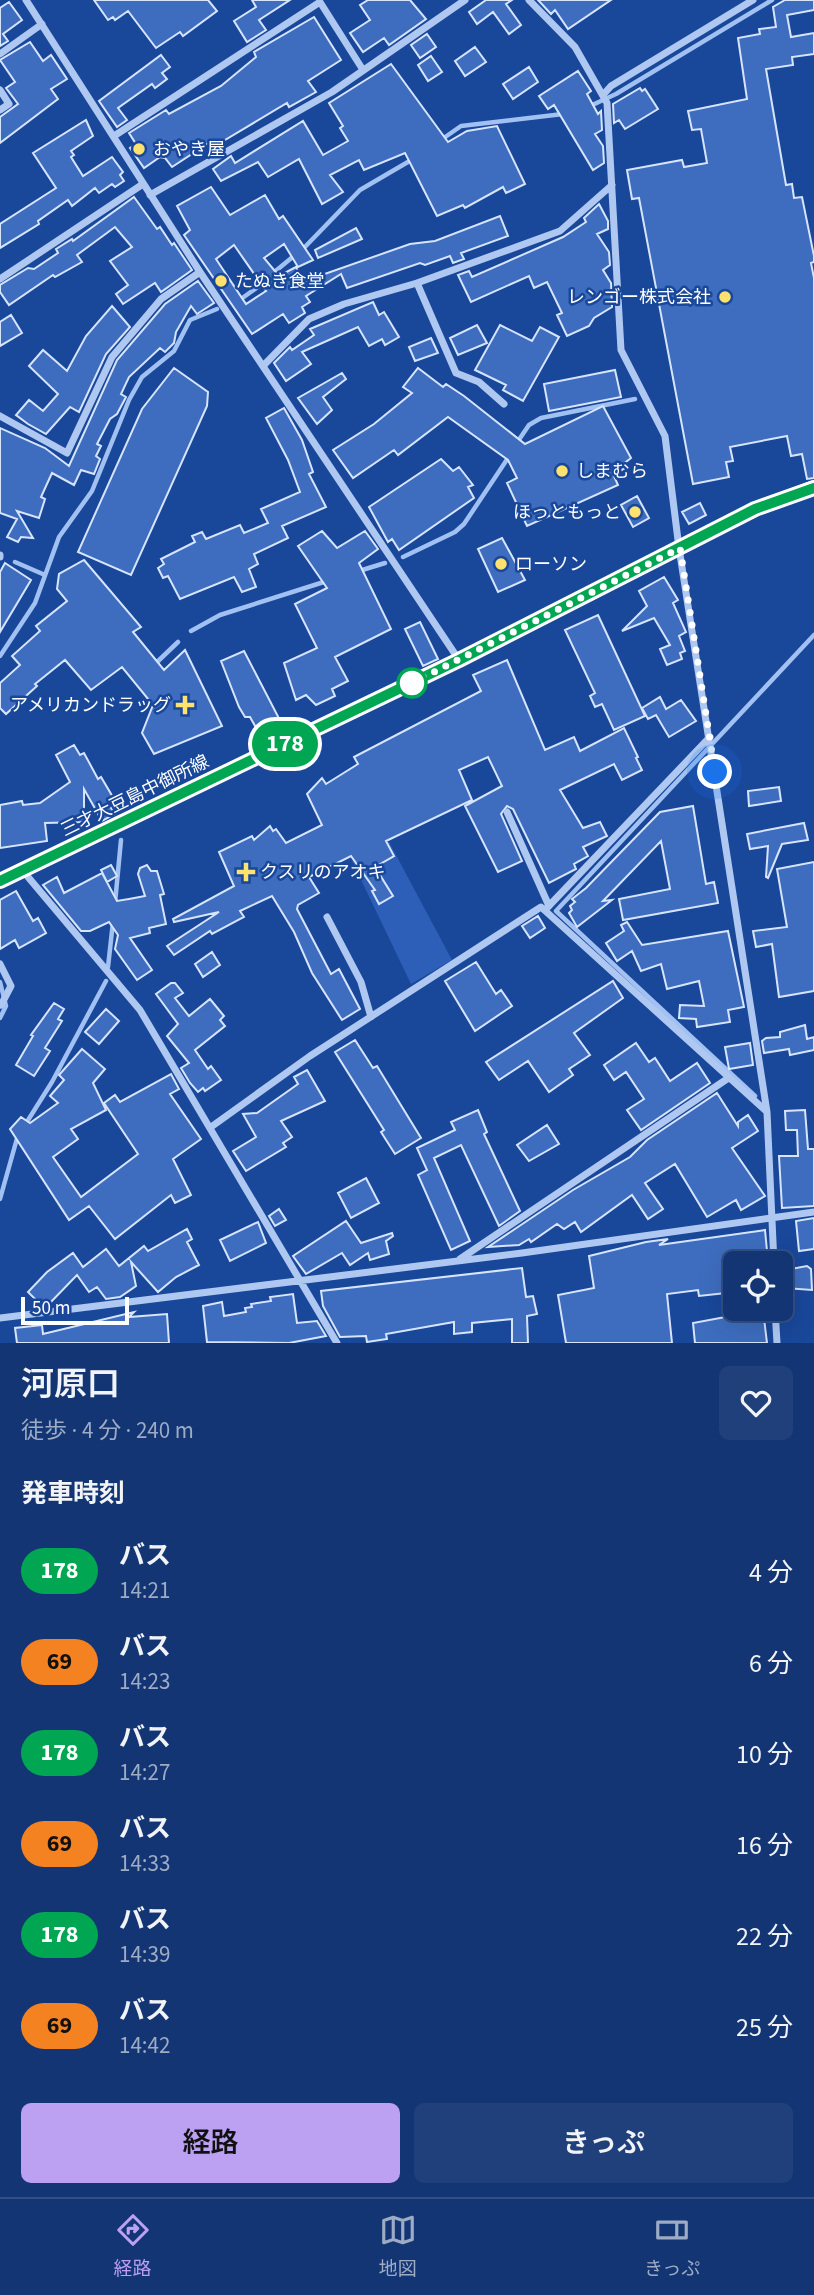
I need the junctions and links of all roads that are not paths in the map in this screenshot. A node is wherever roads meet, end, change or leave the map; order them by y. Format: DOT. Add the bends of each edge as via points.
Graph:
graph roads {
  1 [pos="26,0"];
  2 [pos="465,0"];
  3 [pos="529,0"];
  4 [pos="753,0"];
  5 [pos="42,24"];
  6 [pos="0,54"];
  7 [pos="363,70"];
  8 [pos="0,90"];
  9 [pos="603,94"];
  10 [pos="0,110"];
  11 [pos="114,136"];
  12 [pos="143,184"];
  13 [pos="612,185"];
  14 [pos="150,195"];
  15 [pos="200,272"];
  16 [pos="0,279"];
  17 [pos="417,283"];
  18 [pos="264,365"];
  19 [pos="504,404"];
  20 [pos="0,416"];
  21 [pos="814,488"];
  22 [pos="680,548"];
  23 [pos="459,660"];
  24 [pos="710,737"];
  25 [pos="507,812"];
  26 [pos="23,871"];
  27 [pos="0,881"];
  28 [pos="547,908"];
  29 [pos="327,917"];
  30 [pos="0,964"];
  31 [pos="1,1005"];
  32 [pos="371,1017"];
  33 [pos="727,1079"];
  34 [pos="767,1112"];
  35 [pos="211,1127"];
  36 [pos="814,1212"];
  37 [pos="772,1219"];
  38 [pos="773,1251"];
  39 [pos="457,1261"];
  40 [pos="300,1280"];
  41 [pos="0,1318"];
  42 [pos="776,1321"];
  43 [pos="337,1343"];
  44 [pos="777,1343"];
  1 -- 5 [label="street"];
  2 -- 7 [label="street"];
  3 -- 9 [label="street" via="575,47"];
  4 -- 9 [label="street"];
  5 -- 6 [label="street"];
  5 -- 11 [label="street"];
  7 -- 11 [label="street" via="320,2"];
  7 -- 14 [label="street"];
  8 -- 10 [label="street" via="9,104"];
  9 -- 13 [label="street"];
  11 -- 12 [label="street"];
  12 -- 14 [label="street"];
  12 -- 16 [label="street"];
  13 -- 17 [label="street" via="560,231"];
  13 -- 22 [label="street" via="621,350 665,436"];
  14 -- 15 [label="street"];
  15 -- 18 [label="street"];
  15 -- 20 [label="street" via="161,299 113,357 67,453"];
  17 -- 18 [label="street" via="309,319"];
  17 -- 19 [label="street" via="456,373 479,382"];
  18 -- 23 [label="street"];
  21 -- 22 [label="main road, 三才大豆島中御所線" via="755,509"];
  22 -- 23 [label="main road, 三才大豆島中御所線"];
  22 -- 24 [label="street"];
  23 -- 26 [label="main road, 三才大豆島中御所線"];
  24 -- 28 [label="street"];
  24 -- 34 [label="street"];
  25 -- 28 [label="street"];
  26 -- 27 [label="main road, 三才大豆島中御所線"];
  26 -- 35 [label="street" via="140,1010"];
  28 -- 32 [label="street" via="541,907"];
  28 -- 33 [label="street"];
  29 -- 32 [label="street" via="361,982"];
  30 -- 31 [label="street" via="11,986"];
  32 -- 35 [label="street"];
  33 -- 34 [label="street"];
  33 -- 39 [label="street"];
  34 -- 37 [label="street"];
  35 -- 40 [label="street"];
  36 -- 37 [label="street"];
  37 -- 38 [label="street"];
  37 -- 39 [label="street"];
  39 -- 40 [label="street"];
  40 -- 41 [label="street"];
  40 -- 43 [label="street"];
  42 -- 44 [label="street"];
}
